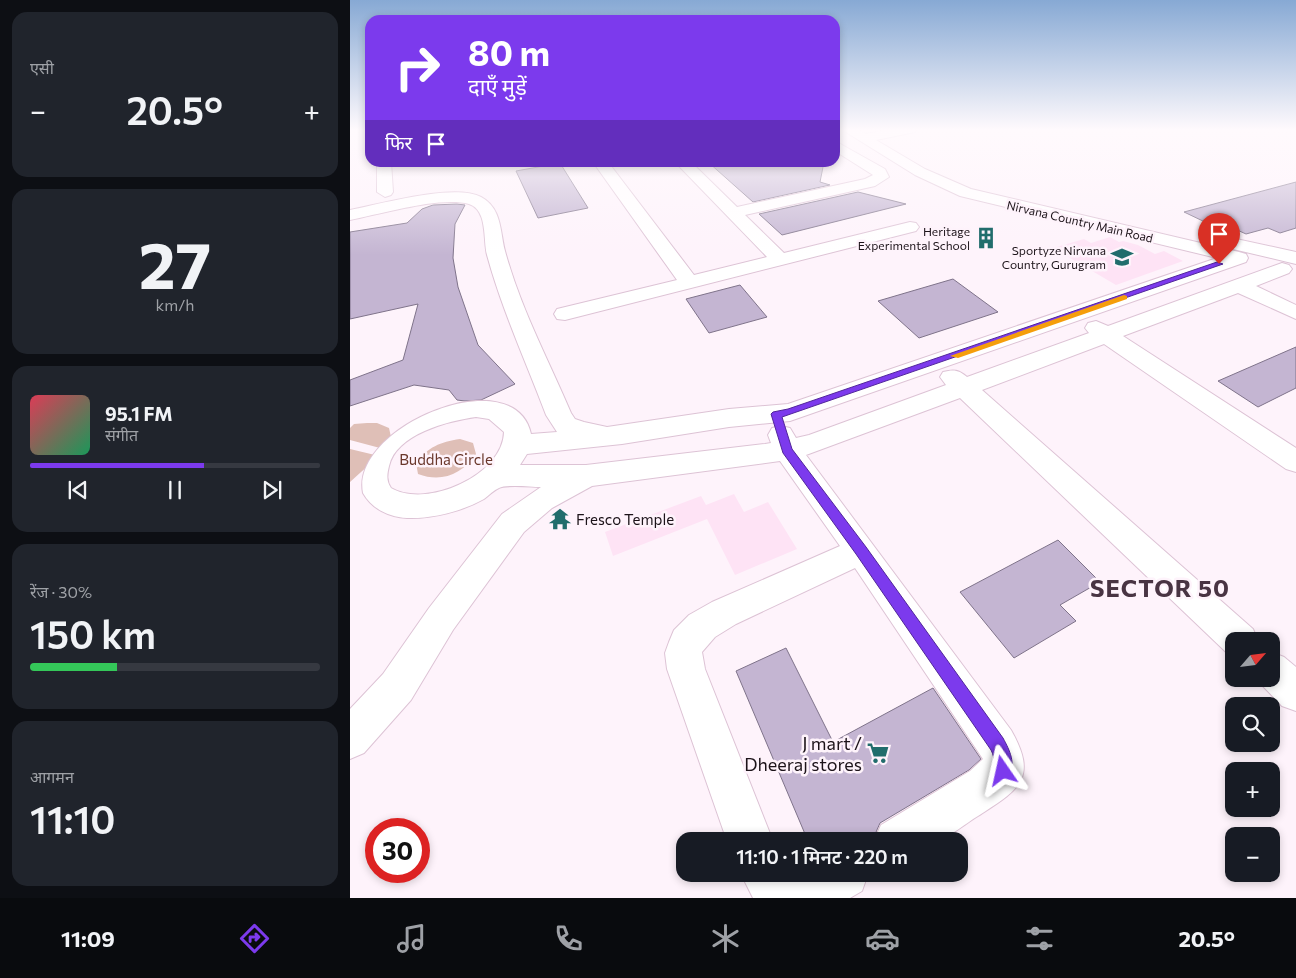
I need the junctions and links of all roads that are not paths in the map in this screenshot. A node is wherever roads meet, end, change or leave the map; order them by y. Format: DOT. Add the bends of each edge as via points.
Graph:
graph roads {
  1 [pos="384,171"];
  2 [pos="607,171"];
  3 [pos="691,171"];
  4 [pos="878,171"];
  5 [pos="921,171"];
  6 [pos="950,171"];
  7 [pos="385,192"];
  8 [pos="733,213"];
  9 [pos="350,215"];
  10 [pos="910,227"];
  11 [pos="1237,258"];
  12 [pos="780,260"];
  13 [pos="1291,267"];
  14 [pos="690,282"];
  15 [pos="1238,284"];
  16 [pos="1296,313"];
  17 [pos="565,314"];
  18 [pos="1076,314"];
  19 [pos="1106,335"];
  20 [pos="936,362"];
  21 [pos="964,388"];
  22 [pos="776,414"];
  23 [pos="622,435"];
  24 [pos="517,446"];
  25 [pos="787,450"];
  26 [pos="1296,462"];
  27 [pos="495,476"];
  28 [pos="586,476"];
  29 [pos="861,550"];
  30 [pos="1230,632"];
  31 [pos="1280,678"];
  32 [pos="1296,692"];
  33 [pos="350,739"];
  34 [pos="747,832"];
  35 [pos="911,832"];
  36 [pos="770,882"];
  37 [pos="832,882"];
  38 [pos="794,898"];
  39 [pos="806,898"];
  1 -- 7 [label="street"];
  2 -- 14 [label="street"];
  3 -- 8 [label="street"];
  4 -- 8 [label="street" via="881,177 870,183"];
  5 -- 11 [label="street, Nirvana Country Main Road" via="966,193"];
  6 -- 13 [label="street, Nirvana Country Main Road" via="980,184"];
  8 -- 12 [label="street"];
  9 -- 23 [label="street" via="444,197 475,200 482,205 491,218 495,249 508,293 559,415 566,425 579,431"];
  10 -- 12 [label="street"];
  11 -- 13 [label="street, Nirvana Country Main Road"];
  11 -- 18 [label="street"];
  12 -- 14 [label="street"];
  13 -- 15 [label="street"];
  14 -- 17 [label="street"];
  15 -- 16 [label="street"];
  15 -- 19 [label="street"];
  18 -- 19 [label="street"];
  18 -- 20 [label="street"];
  19 -- 21 [label="street"];
  19 -- 26 [label="street"];
  20 -- 21 [label="street"];
  20 -- 22 [label="street"];
  21 -- 25 [label="street" via="813,444"];
  21 -- 30 [label="street"];
  22 -- 23 [label="street"];
  22 -- 25 [label="street"];
  23 -- 24 [label="street"];
  24 -- 27 [label="street" via="505,467"];
  24 -- 27 [label="street" via="518,437 512,422 498,413 476,409 450,412 423,421 398,435 380,452 371,472 374,489 388,502 415,507 451,500 473,491"];
  25 -- 28 [label="street"];
  25 -- 29 [label="street"];
  27 -- 28 [label="street"];
  28 -- 33 [label="street" via="541,500 513,524 441,619 397,688"];
  29 -- 34 [label="street" via="724,613 702,626 686,642 683,653 686,669"];
  29 -- 35 [label="street" via="1004,757 1003,771 985,786"];
  31 -- 32 [label="street"];
  36 -- 38 [label="street" via="787,897"];
  37 -- 39 [label="street"];
}
